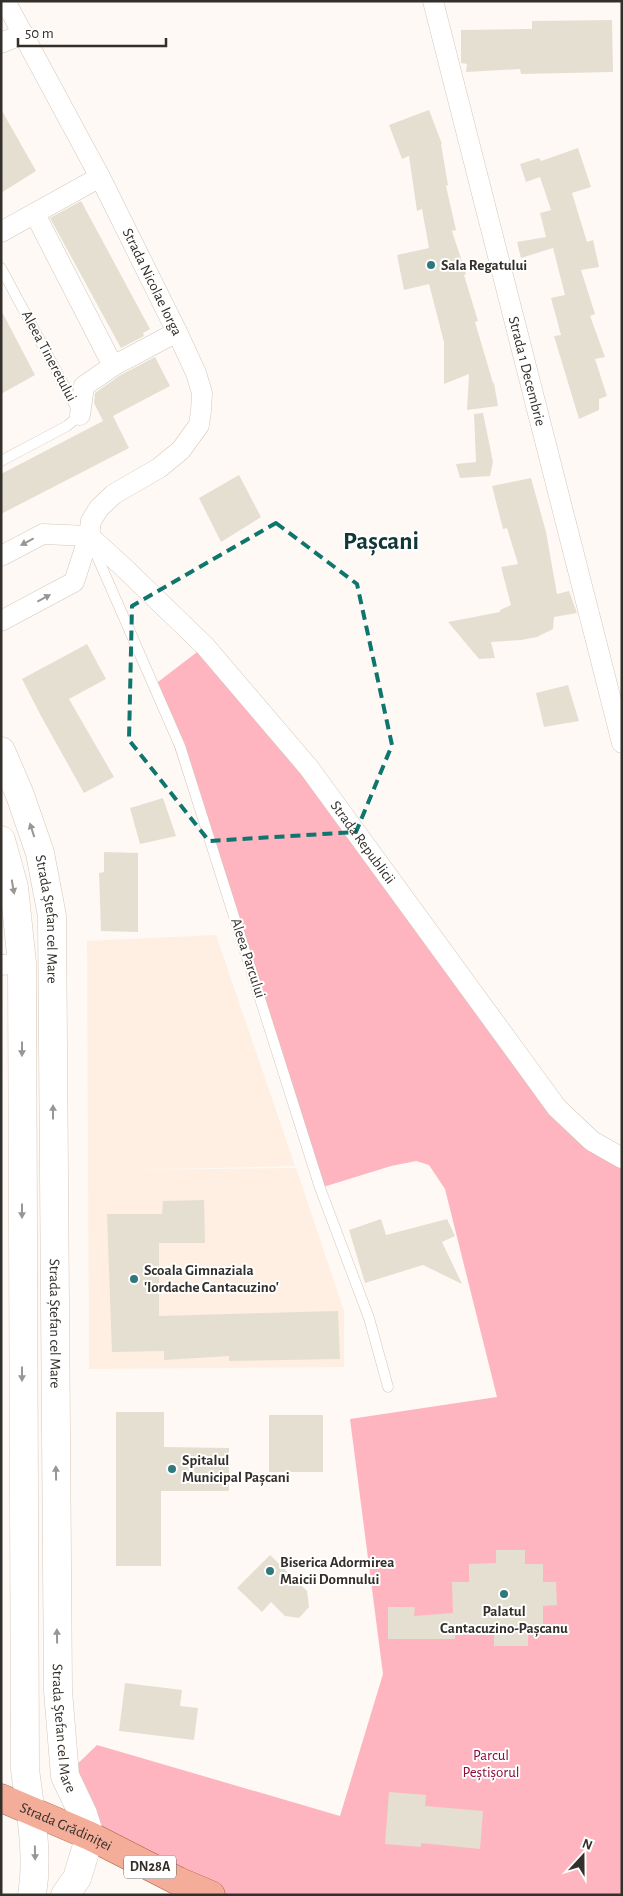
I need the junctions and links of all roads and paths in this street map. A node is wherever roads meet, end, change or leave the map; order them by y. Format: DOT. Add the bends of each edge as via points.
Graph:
graph roads {
  1 [pos="5,1"];
  2 [pos="433,1"];
  3 [pos="439,1"];
  4 [pos="438,22"];
  5 [pos="23,34"];
  6 [pos="1,43"];
  7 [pos="100,177"];
  8 [pos="35,214"];
  9 [pos="1,232"];
  10 [pos="1,268"];
  11 [pos="177,332"];
  12 [pos="113,366"];
  13 [pos="80,415"];
  14 [pos="1,462"];
  15 [pos="89,536"];
  16 [pos="1,556"];
  17 [pos="1,621"];
  18 [pos="622,743"];
  19 [pos="1,751"];
  20 [pos="1,840"];
  21 [pos="11,964"];
  22 [pos="53,1148"];
  23 [pos="22,1149"];
  24 [pos="622,1158"];
  25 [pos="388,1387"];
  26 [pos="1,1798"];
  27 [pos="30,1811"];
  28 [pos="90,1836"];
  29 [pos="32,1895"];
  30 [pos="65,1895"];
  31 [pos="212,1895"];
  1 -- 5 [label="street, Strada Nicolae Iorga"];
  2 -- 4 [label="street, Strada 1 Decembrie"];
  3 -- 4 [label="street"];
  4 -- 18 [label="street, Strada 1 Decembrie"];
  5 -- 6 [label="street"];
  5 -- 7 [label="street, Strada Nicolae Iorga"];
  7 -- 8 [label="street"];
  7 -- 11 [label="street, Strada Nicolae Iorga"];
  8 -- 9 [label="street"];
  8 -- 12 [label="street"];
  10 -- 13 [label="lane, Aleea Tineretului"];
  11 -- 12 [label="street"];
  11 -- 15 [label="street, Strada Nicolae Iorga" via="202,393 199,426 172,459 114,494 99,508 91,521"];
  12 -- 13 [label="street" via="84,386"];
  13 -- 14 [label="lane, Aleea Tineretului" via="67,426"];
  15 -- 16 [label="street, one-way" via="43,534"];
  17 -- 15 [label="street, Strada Nicolae Iorga, one-way" via="74,582"];
  15 -- 24 [label="street, Strada Republicii" via="205,646 309,768 557,1108 592,1141"];
  15 -- 25 [label="lane, Aleea Parcului" via="180,746 320,1188 369,1318"];
  22 -- 19 [label="main road, Strada Ștefan cel Mare, one-way" via="52,916 40,853"];
  20 -- 21 [label="main road, Strada Ștefan cel Mare, one-way" via="14,887"];
  21 -- 23 [label="main road, Strada Ștefan cel Mare, one-way"];
  22 -- 23 [label="main road"];
  28 -- 22 [label="main road, Strada Ștefan cel Mare, one-way" via="65,1776 58,1690"];
  23 -- 27 [label="main road, Strada Ștefan cel Mare, one-way" via="25,1770"];
  26 -- 27 [label="main road, Strada Grădiniței / DN28A"];
  27 -- 28 [label="main road, Strada Grădiniței / DN28A"];
  27 -- 29 [label="main road, Strada Ștefan cel Mare, one-way" via="35,1848"];
  28 -- 30 [label="main road" via="77,1878"];
  28 -- 31 [label="main road, Strada Grădiniței / DN28A"];
}
